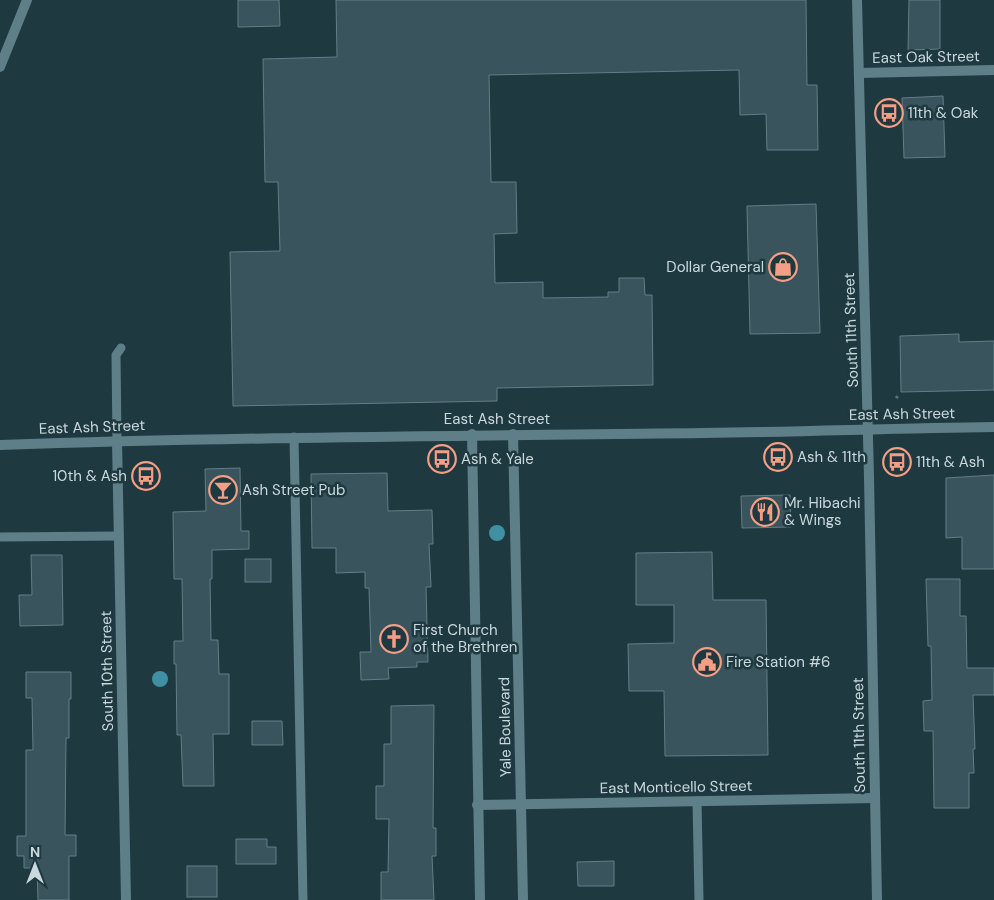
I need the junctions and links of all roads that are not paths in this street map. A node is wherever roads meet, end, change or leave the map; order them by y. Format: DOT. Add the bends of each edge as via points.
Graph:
graph roads {
  1 [pos="27,0"];
  2 [pos="857,0"];
  3 [pos="0,67"];
  4 [pos="994,70"];
  5 [pos="859,73"];
  6 [pos="121,348"];
  7 [pos="994,427"];
  8 [pos="868,429"];
  9 [pos="472,434"];
  10 [pos="514,434"];
  11 [pos="294,437"];
  12 [pos="118,441"];
  13 [pos="0,446"];
  14 [pos="119,536"];
  15 [pos="0,537"];
  16 [pos="875,798"];
  17 [pos="697,801"];
  18 [pos="477,805"];
  19 [pos="522,805"];
  20 [pos="126,900"];
  21 [pos="303,900"];
  22 [pos="480,900"];
  23 [pos="523,900"];
  24 [pos="699,900"];
  25 [pos="877,900"];
  1 -- 3 [label="street"];
  2 -- 5 [label="street, South 11th Street"];
  4 -- 5 [label="street, East Oak Street"];
  5 -- 8 [label="street, South 11th Street"];
  6 -- 12 [label="lane" via="116,355"];
  7 -- 8 [label="street, East Ash Street"];
  8 -- 10 [label="street, East Ash Street"];
  8 -- 16 [label="street, South 11th Street"];
  9 -- 10 [label="street, East Ash Street"];
  9 -- 11 [label="street, East Ash Street"];
  9 -- 18 [label="street, Yale Boulevard"];
  10 -- 19 [label="street, Yale Boulevard"];
  11 -- 12 [label="street, East Ash Street"];
  11 -- 21 [label="lane"];
  12 -- 13 [label="street, East Ash Street"];
  12 -- 14 [label="street, South 10th Street"];
  14 -- 15 [label="lane"];
  14 -- 20 [label="street, South 10th Street"];
  16 -- 17 [label="street, East Monticello Street"];
  16 -- 25 [label="street, South 11th Street"];
  17 -- 19 [label="street, East Monticello Street"];
  17 -- 24 [label="lane"];
  18 -- 19 [label="street, East Monticello Street"];
  18 -- 22 [label="street, Yale Boulevard"];
  19 -- 23 [label="street, Yale Boulevard"];
}
